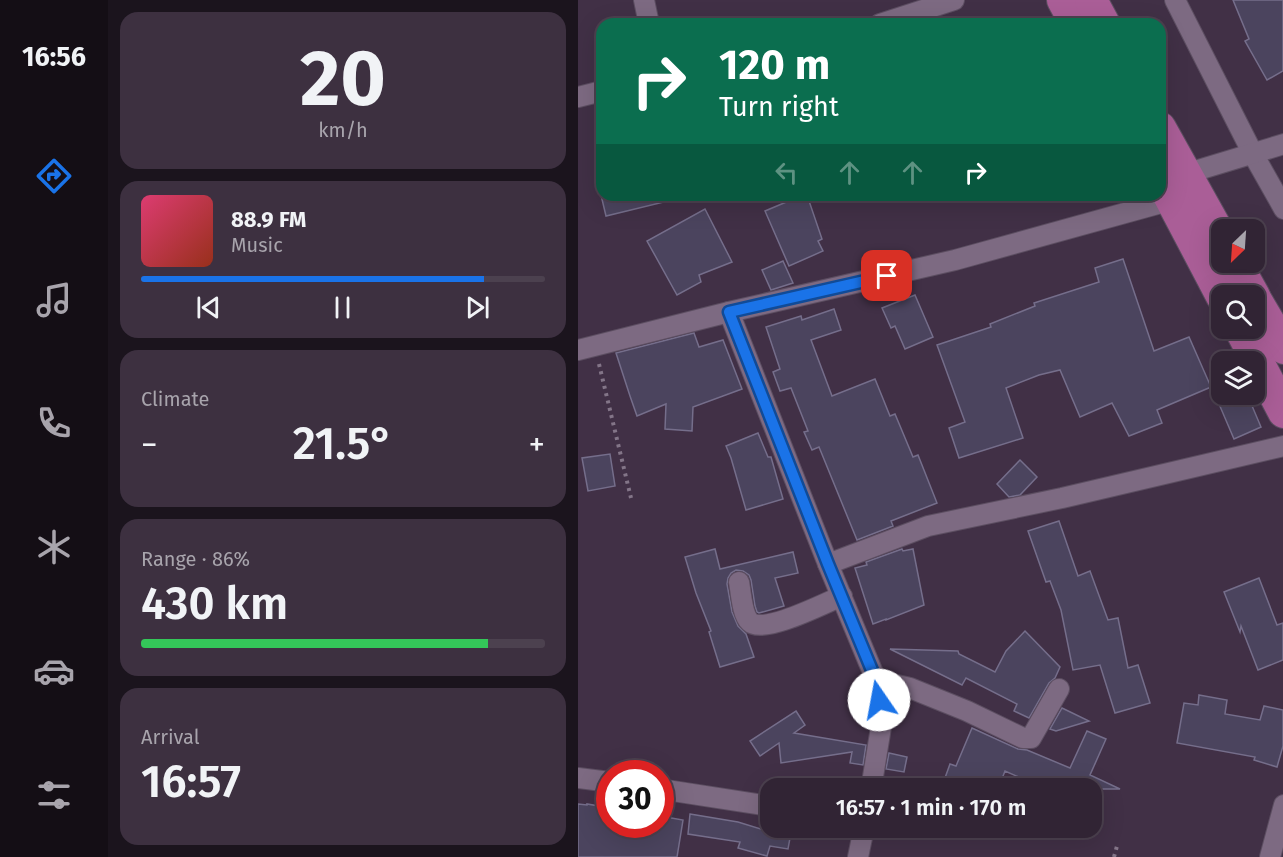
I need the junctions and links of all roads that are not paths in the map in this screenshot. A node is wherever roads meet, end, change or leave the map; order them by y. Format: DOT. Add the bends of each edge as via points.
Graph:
graph roads {
  1 [pos="644,0"];
  2 [pos="954,0"];
  3 [pos="1063,0"];
  4 [pos="1091,0"];
  5 [pos="1175,0"];
  6 [pos="647,18"];
  7 [pos="898,18"];
  8 [pos="1073,18"];
  9 [pos="1101,18"];
  10 [pos="596,92"];
  11 [pos="578,97"];
  12 [pos="1283,144"];
  13 [pos="1253,154"];
  14 [pos="1166,156"];
  15 [pos="1172,184"];
  16 [pos="1123,201"];
  17 [pos="1283,209"];
  18 [pos="1211,227"];
  19 [pos="1217,285"];
  20 [pos="729,312"];
  21 [pos="1265,316"];
  22 [pos="1246,339"];
  23 [pos="587,348"];
  24 [pos="1283,348"];
  25 [pos="1283,412"];
  26 [pos="1283,446"];
  27 [pos="828,564"];
  28 [pos="739,582"];
  29 [pos="842,596"];
  30 [pos="876,680"];
  31 [pos="1059,689"];
  32 [pos="578,778"];
  33 [pos="873,778"];
  34 [pos="596,780"];
  35 [pos="674,791"];
  36 [pos="760,804"];
  37 [pos="1283,805"];
  38 [pos="862,838"];
  39 [pos="858,857"];
  40 [pos="1270,857"];
  1 -- 6 [label="street"];
  2 -- 7 [label="street"];
  3 -- 8 [label="main road"];
  4 -- 9 [label="main road"];
  5 -- 13 [label="street"];
  10 -- 11 [label="street"];
  12 -- 13 [label="street"];
  13 -- 15 [label="street"];
  13 -- 17 [label="street"];
  14 -- 15 [label="main road"];
  15 -- 18 [label="main road"];
  15 -- 19 [label="main road"];
  16 -- 20 [label="street" via="955,260"];
  20 -- 23 [label="street"];
  20 -- 27 [label="street"];
  21 -- 24 [label="main road"];
  22 -- 25 [label="main road"];
  26 -- 27 [label="street" via="928,526"];
  27 -- 29 [label="street"];
  28 -- 29 [label="street" via="745,616 756,626 780,622"];
  29 -- 30 [label="street"];
  30 -- 31 [label="street" via="910,688 1023,738 1031,738"];
  30 -- 33 [label="street" via="882,721"];
  32 -- 34 [label="street"];
  35 -- 36 [label="street"];
  37 -- 40 [label="street"];
  38 -- 39 [label="street"];
}
